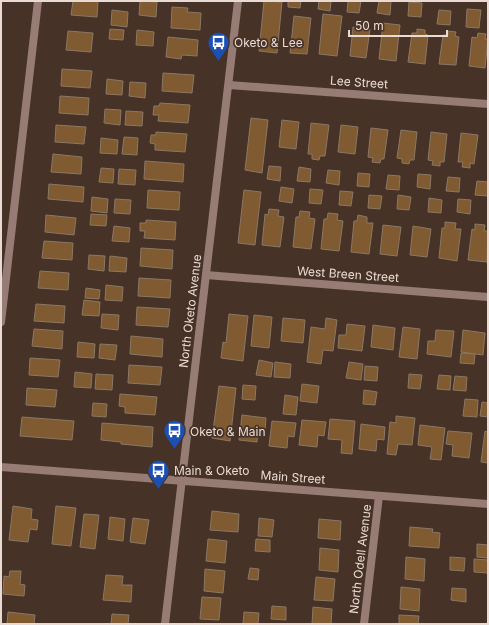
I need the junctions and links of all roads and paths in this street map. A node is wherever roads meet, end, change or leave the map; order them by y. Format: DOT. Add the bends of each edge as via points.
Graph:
graph roads {
  1 [pos="38,1"];
  2 [pos="238,1"];
  3 [pos="229,85"];
  4 [pos="488,104"];
  5 [pos="206,275"];
  6 [pos="488,297"];
  7 [pos="1,322"];
  8 [pos="1,467"];
  9 [pos="182,481"];
  10 [pos="379,496"];
  11 [pos="488,504"];
  12 [pos="165,624"];
  13 [pos="364,624"];
  1 -- 7 [label="street"];
  2 -- 3 [label="street, North Oketo Avenue"];
  3 -- 4 [label="street, Lee Street"];
  3 -- 5 [label="street, North Oketo Avenue"];
  5 -- 6 [label="street, West Breen Street"];
  5 -- 9 [label="street, North Oketo Avenue"];
  8 -- 9 [label="street, Main Street"];
  9 -- 10 [label="street, Main Street"];
  9 -- 12 [label="street, North Oketo Avenue"];
  10 -- 11 [label="street, Main Street"];
  10 -- 13 [label="street, North Odell Avenue"];
}
